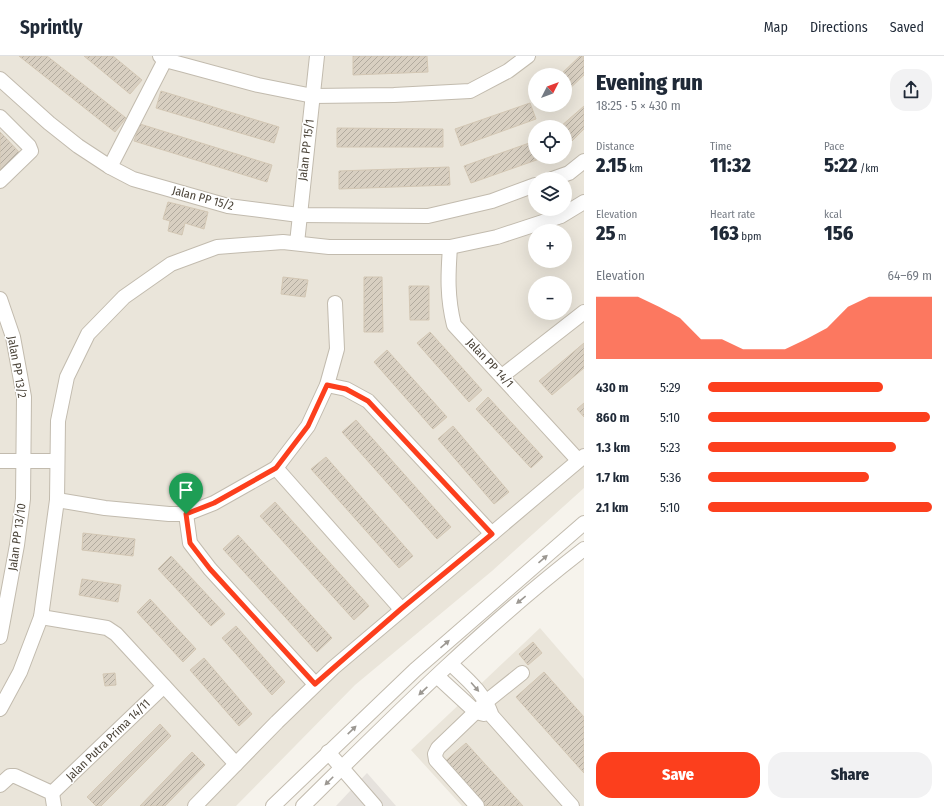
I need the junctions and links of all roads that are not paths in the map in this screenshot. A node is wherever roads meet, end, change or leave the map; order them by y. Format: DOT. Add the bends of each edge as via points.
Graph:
graph roads {
  1 [pos="317,56"];
  2 [pos="528,56"];
  3 [pos="162,58"];
  4 [pos="0,79"];
  5 [pos="313,96"];
  6 [pos="0,116"];
  7 [pos="584,161"];
  8 [pos="110,167"];
  9 [pos="570,172"];
  10 [pos="0,181"];
  11 [pos="528,188"];
  12 [pos="584,202"];
  13 [pos="299,215"];
  14 [pos="297,243"];
  15 [pos="450,247"];
  16 [pos="0,299"];
  17 [pos="335,303"];
  18 [pos="584,312"];
  19 [pos="502,376"];
  20 [pos="327,385"];
  21 [pos="581,458"];
  22 [pos="23,460"];
  23 [pos="0,462"];
  24 [pos="57,462"];
  25 [pos="276,468"];
  26 [pos="57,500"];
  27 [pos="186,514"];
  28 [pos="584,523"];
  29 [pos="492,534"];
  30 [pos="584,549"];
  31 [pos="401,609"];
  32 [pos="41,617"];
  33 [pos="0,637"];
  34 [pos="451,664"];
  35 [pos="415,670"];
  36 [pos="522,673"];
  37 [pos="438,677"];
  38 [pos="315,684"];
  39 [pos="164,686"];
  40 [pos="487,701"];
  41 [pos="0,709"];
  42 [pos="476,712"];
  43 [pos="492,716"];
  44 [pos="328,752"];
  45 [pos="236,764"];
  46 [pos="342,768"];
  47 [pos="0,785"];
  48 [pos="53,799"];
  49 [pos="196,806"];
  50 [pos="273,806"];
  51 [pos="303,806"];
  52 [pos="375,806"];
  53 [pos="477,806"];
  54 [pos="572,806"];
  1 -- 5 [label="street, Jalan PP 15/1"];
  2 -- 5 [label="street" via="508,71 470,91"];
  3 -- 5 [label="street" via="258,85"];
  3 -- 8 [label="street"];
  4 -- 8 [label="street, Jalan PP 15/2" via="49,123"];
  5 -- 13 [label="street, Jalan PP 15/1"];
  6 -- 10 [label="street" via="31,151"];
  7 -- 9 [label="street"];
  8 -- 13 [label="street, Jalan PP 15/2" via="133,179 228,206"];
  11 -- 13 [label="street, Jalan PP 15/2" via="492,201 428,216"];
  12 -- 15 [label="street" via="561,216 497,237"];
  13 -- 14 [label="street, Jalan PP 15/1"];
  14 -- 15 [label="street" via="329,247"];
  14 -- 24 [label="street" via="217,247 171,264 124,297 88,334 67,377 58,421"];
  15 -- 19 [label="street, Jalan PP 14/1" via="449,303 454,325"];
  16 -- 22 [label="street, Jalan PP 13/2" via="13,337 24,397"];
  17 -- 20 [label="street" via="337,349"];
  18 -- 19 [label="street"];
  19 -- 21 [label="street, Jalan PP 14/1"];
  20 -- 25 [label="street" via="308,426"];
  20 -- 29 [label="street" via="346,389 368,401"];
  21 -- 29 [label="street"];
  22 -- 23 [label="street"];
  22 -- 24 [label="street"];
  22 -- 33 [label="street, Jalan PP 13/10" via="17,546"];
  24 -- 26 [label="street"];
  25 -- 27 [label="street" via="214,503"];
  25 -- 31 [label="street"];
  26 -- 27 [label="street" via="105,508"];
  26 -- 32 [label="street"];
  27 -- 38 [label="street" via="190,543 210,569"];
  35 -- 28 [label="street, one-way"];
  29 -- 31 [label="street"];
  30 -- 34 [label="street, one-way" via="514,606"];
  31 -- 38 [label="street"];
  32 -- 39 [label="street" via="107,628 116,634"];
  32 -- 41 [label="street" via="20,672"];
  34 -- 35 [label="street"];
  34 -- 37 [label="street"];
  34 -- 40 [label="street, one-way" via="474,684"];
  44 -- 35 [label="street, one-way"];
  36 -- 40 [label="street"];
  37 -- 42 [label="street"];
  37 -- 46 [label="street, one-way"];
  38 -- 45 [label="street"];
  39 -- 45 [label="street"];
  39 -- 48 [label="street, Jalan Putra Prima 14/11"];
  40 -- 42 [label="street"];
  40 -- 43 [label="street"];
  42 -- 43 [label="street"];
  42 -- 53 [label="street" via="438,748 435,754 436,760"];
  43 -- 54 [label="street"];
  44 -- 46 [label="street"];
  44 -- 50 [label="street"];
  45 -- 49 [label="street"];
  46 -- 51 [label="street, one-way"];
  46 -- 52 [label="street"];
  47 -- 48 [label="street" via="10,776 14,776"];
}
